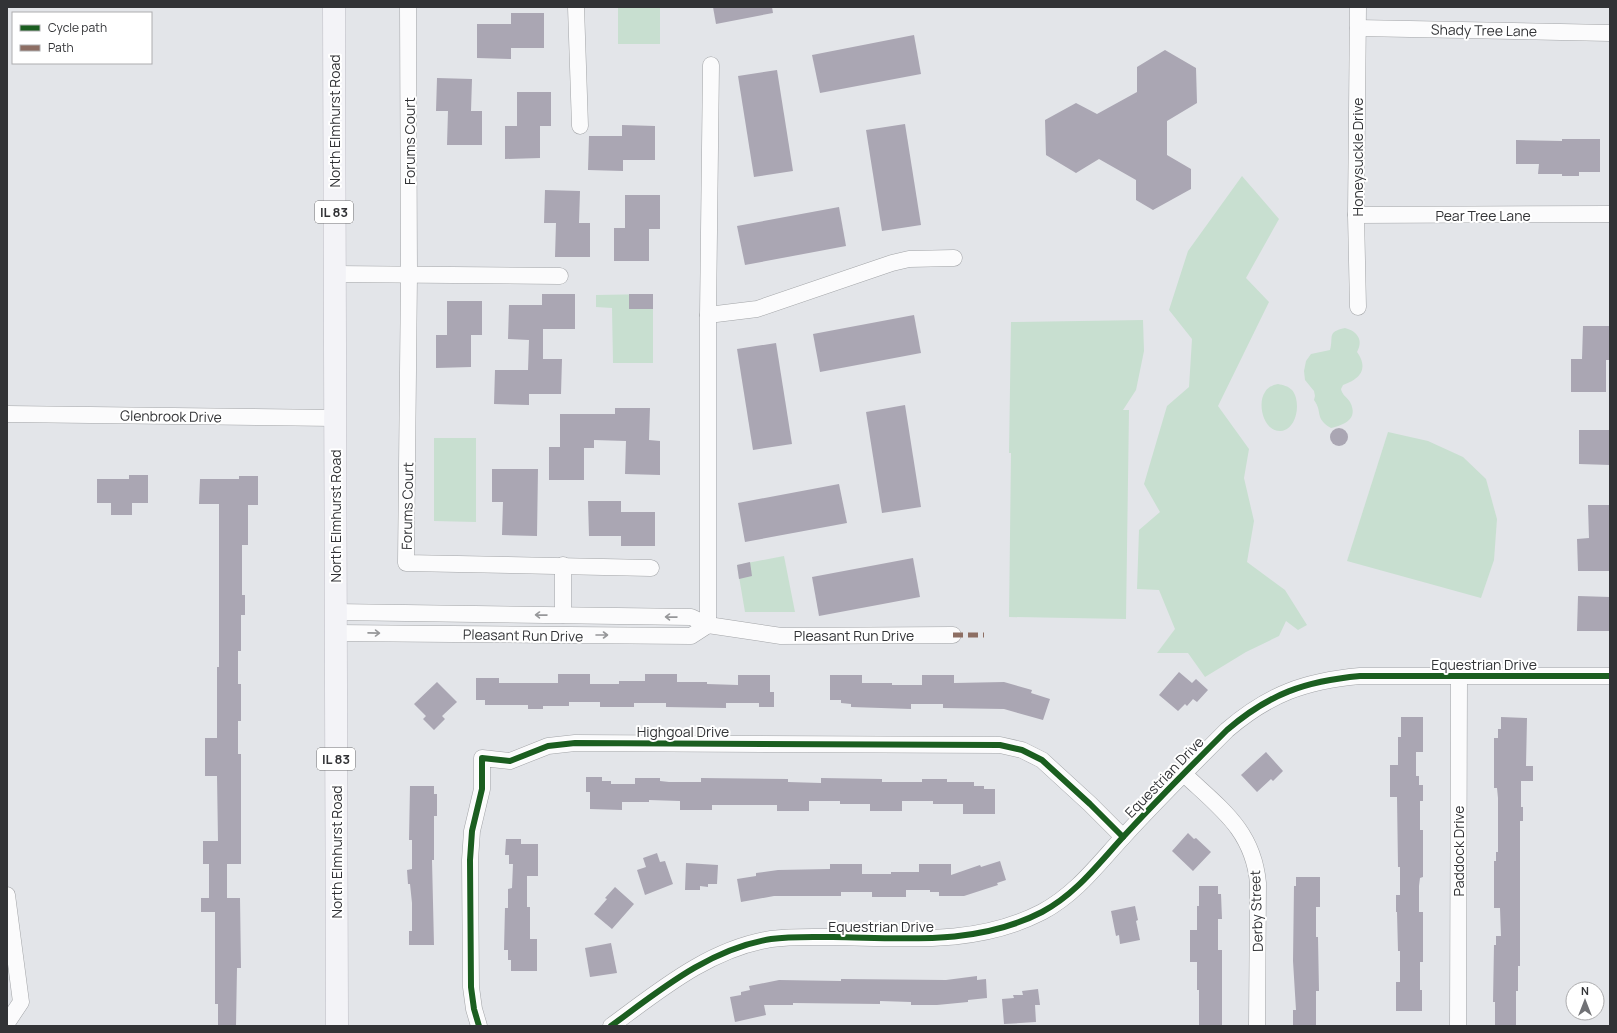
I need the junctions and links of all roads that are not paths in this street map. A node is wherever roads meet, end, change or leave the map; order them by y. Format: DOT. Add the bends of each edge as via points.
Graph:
graph roads {
  1 [pos="334,7"];
  2 [pos="408,7"];
  3 [pos="576,7"];
  4 [pos="1358,7"];
  5 [pos="1358,28"];
  6 [pos="1610,33"];
  7 [pos="711,65"];
  8 [pos="580,126"];
  9 [pos="1610,214"];
  10 [pos="1356,216"];
  11 [pos="954,258"];
  12 [pos="334,274"];
  13 [pos="409,275"];
  14 [pos="560,276"];
  15 [pos="1358,307"];
  16 [pos="708,315"];
  17 [pos="7,414"];
  18 [pos="334,418"];
  19 [pos="563,565"];
  20 [pos="651,568"];
  21 [pos="563,615"];
  22 [pos="335,623"];
  23 [pos="708,625"];
  24 [pos="953,635"];
  25 [pos="1459,676"];
  26 [pos="1610,676"];
  27 [pos="1184,774"];
  28 [pos="1123,837"];
  29 [pos="7,895"];
  30 [pos="7,1023"];
  31 [pos="337,1026"];
  32 [pos="479,1026"];
  33 [pos="611,1026"];
  34 [pos="1257,1026"];
  35 [pos="1458,1026"];
  1 -- 12 [label="main road, North Elmhurst Road / IL 83"];
  2 -- 13 [label="street, Forums Court"];
  3 -- 8 [label="street"];
  4 -- 5 [label="street, Honeysuckle Drive"];
  5 -- 6 [label="street, Shady Tree Lane"];
  5 -- 10 [label="street, Honeysuckle Drive"];
  7 -- 16 [label="street"];
  9 -- 10 [label="street, Pear Tree Lane"];
  10 -- 15 [label="street, Honeysuckle Drive"];
  11 -- 16 [label="street" via="909,259 758,309"];
  12 -- 13 [label="street"];
  12 -- 18 [label="main road, North Elmhurst Road / IL 83"];
  13 -- 14 [label="street"];
  13 -- 19 [label="street, Forums Court" via="406,563"];
  16 -- 23 [label="street"];
  17 -- 18 [label="street, Glenbrook Drive"];
  18 -- 22 [label="main road, North Elmhurst Road / IL 83"];
  19 -- 20 [label="street, Forums Court"];
  19 -- 21 [label="street"];
  21 -- 22 [label="street, Pleasant Run Drive, one-way"];
  23 -- 21 [label="street, Pleasant Run Drive, one-way" via="691,617"];
  22 -- 23 [label="street, Pleasant Run Drive, one-way" via="691,636"];
  22 -- 31 [label="main road, North Elmhurst Road / IL 83"];
  23 -- 24 [label="street, Pleasant Run Drive" via="781,636"];
  25 -- 26 [label="street, Equestrian Drive"];
  25 -- 27 [label="street, Equestrian Drive" via="1360,676 1335,678 1300,686 1242,717"];
  25 -- 35 [label="street, Paddock Drive"];
  27 -- 28 [label="street, Equestrian Drive"];
  27 -- 34 [label="street, Derby Street" via="1236,824 1253,855 1258,883"];
  28 -- 32 [label="street, Highgoal Drive" via="1042,760 1022,750 1000,745 575,743 548,746 510,760 482,758 482,789 472,831 470,860 471,988"];
  28 -- 33 [label="street, Equestrian Drive" via="1088,877 1061,900 1042,912 1006,927 970,936 945,938 808,937 772,939 748,944 712,957 693,968"];
  29 -- 30 [label="street" via="21,1002"];
}
